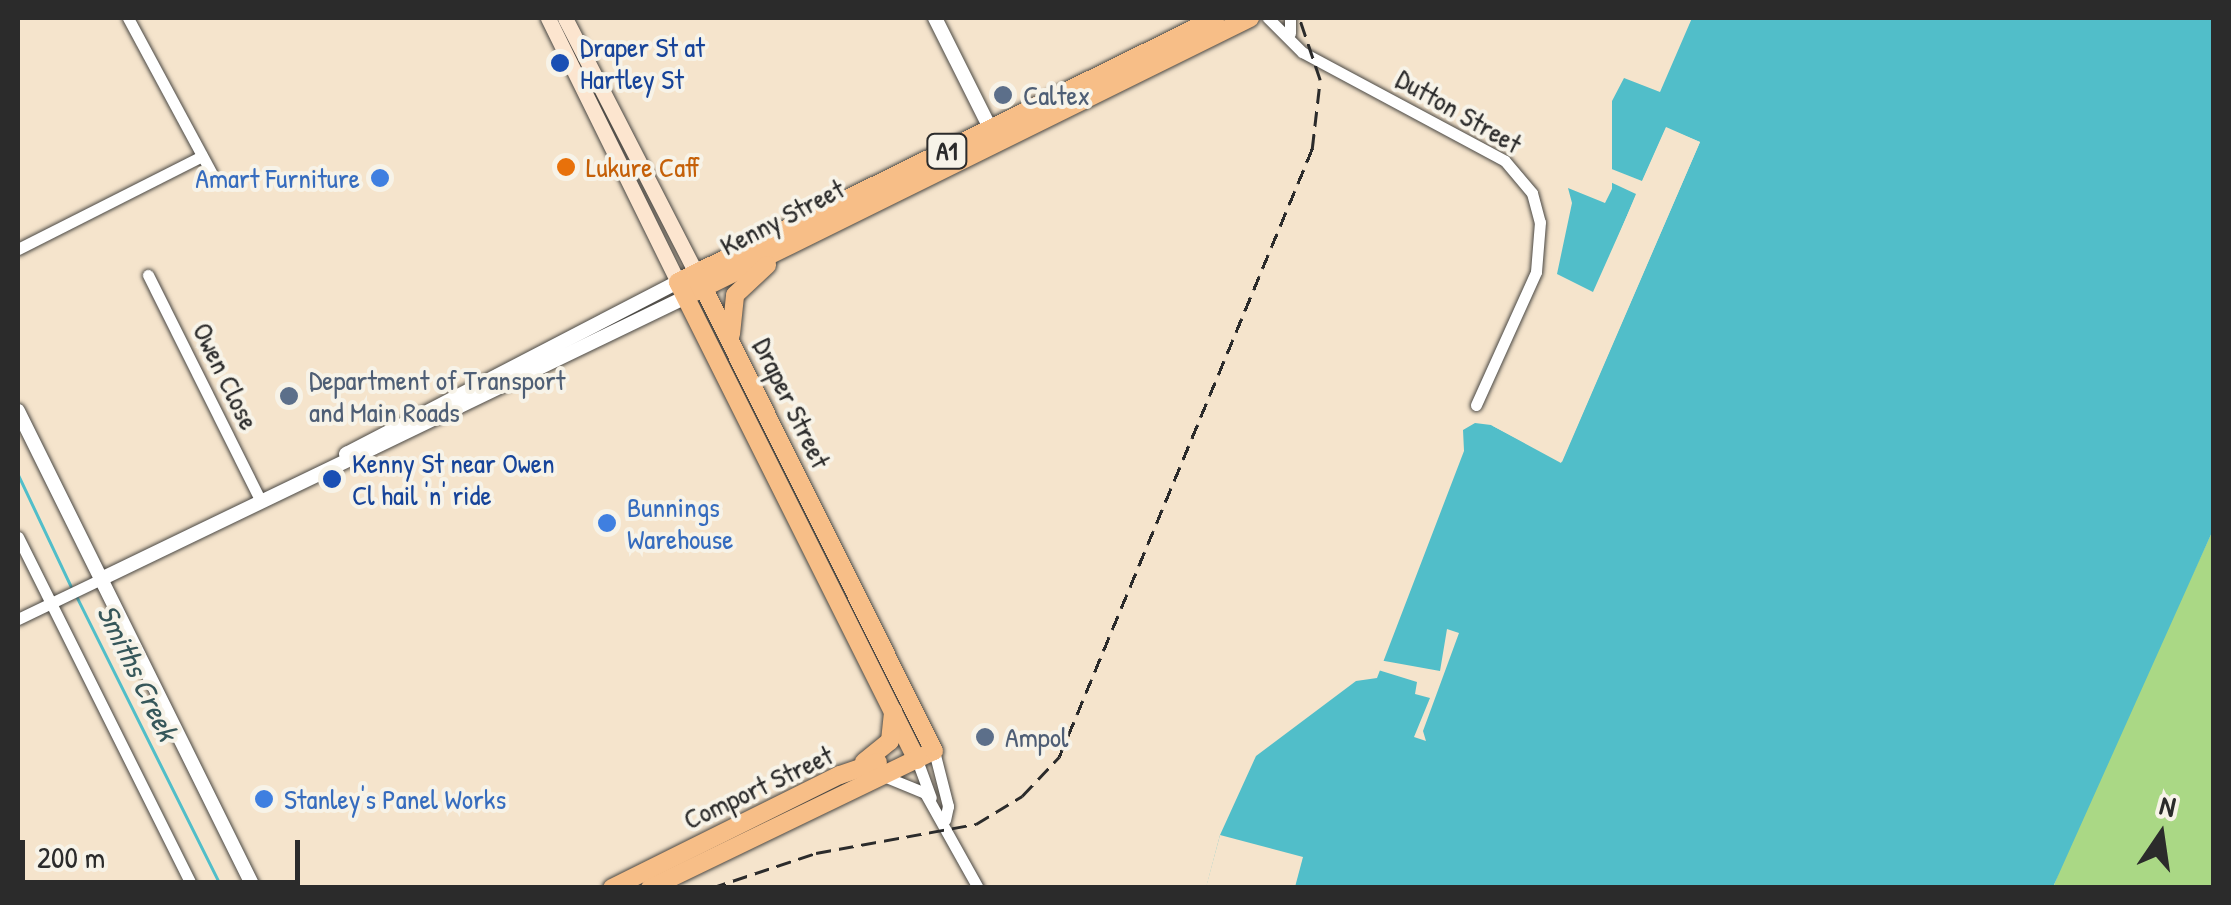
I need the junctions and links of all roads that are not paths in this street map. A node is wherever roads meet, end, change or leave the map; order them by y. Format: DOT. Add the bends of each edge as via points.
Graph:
graph roads {
  1 [pos="128,18"];
  2 [pos="548,18"];
  3 [pos="565,18"];
  4 [pos="935,18"];
  5 [pos="1216,18"];
  6 [pos="1250,18"];
  7 [pos="1268,18"];
  8 [pos="1278,18"];
  9 [pos="1290,18"];
  10 [pos="1290,32"];
  11 [pos="1313,58"];
  12 [pos="994,136"];
  13 [pos="202,156"];
  14 [pos="212,174"];
  15 [pos="843,216"];
  16 [pos="18,249"];
  17 [pos="148,275"];
  18 [pos="699,281"];
  19 [pos="682,290"];
  20 [pos="732,343"];
  21 [pos="1476,405"];
  22 [pos="18,412"];
  23 [pos="260,500"];
  24 [pos="18,537"];
  25 [pos="101,579"];
  26 [pos="50,603"];
  27 [pos="18,620"];
  28 [pos="893,711"];
  29 [pos="923,750"];
  30 [pos="840,775"];
  31 [pos="876,775"];
  32 [pos="934,807"];
  33 [pos="945,820"];
  34 [pos="193,888"];
  35 [pos="254,888"];
  36 [pos="612,888"];
  37 [pos="650,888"];
  38 [pos="978,888"];
  1 -- 13 [label="street"];
  2 -- 19 [label="main road, Draper Street"];
  3 -- 18 [label="main road, Draper Street"];
  4 -- 12 [label="street"];
  5 -- 12 [label="highway, Kenny Street / A1"];
  6 -- 12 [label="highway, Kenny Street / A1"];
  7 -- 11 [label="street, Dutton Street"];
  8 -- 10 [label="street, Dutton Street"];
  9 -- 10 [label="street"];
  10 -- 11 [label="street, Dutton Street"];
  11 -- 21 [label="street, Dutton Street" via="1492,152 1532,193 1540,222 1536,272"];
  12 -- 15 [label="highway, Kenny Street / A1"];
  12 -- 18 [label="highway, Kenny Street / A1"];
  13 -- 14 [label="street"];
  13 -- 16 [label="street"];
  15 -- 18 [label="highway, Kenny Street / A1"];
  15 -- 20 [label="highway" via="743,284 732,306"];
  17 -- 23 [label="street, Owen Close"];
  18 -- 19 [label="highway, Kenny Street / A1"];
  18 -- 20 [label="highway, Draper Street"];
  19 -- 23 [label="street, Kenny Street" via="383,430"];
  19 -- 28 [label="highway, Draper Street"];
  20 -- 29 [label="highway, Draper Street"];
  22 -- 25 [label="street"];
  23 -- 25 [label="street, Kenny Street"];
  24 -- 26 [label="street"];
  25 -- 26 [label="street, Kenny Street"];
  25 -- 35 [label="street"];
  26 -- 27 [label="street, Kenny Street"];
  26 -- 34 [label="street"];
  28 -- 29 [label="highway, Draper Street"];
  28 -- 30 [label="highway" via="891,736 881,752"];
  29 -- 30 [label="highway, Comport Street"];
  29 -- 31 [label="highway, Comport Street"];
  29 -- 32 [label="street, Draper Street"];
  29 -- 33 [label="street, Draper Street" via="948,806"];
  30 -- 36 [label="highway, Comport Street"];
  31 -- 32 [label="street, Draper Street" via="917,787"];
  31 -- 37 [label="highway, Comport Street"];
  32 -- 33 [label="street, Draper Street"];
  33 -- 38 [label="street, Draper Street"];
}
